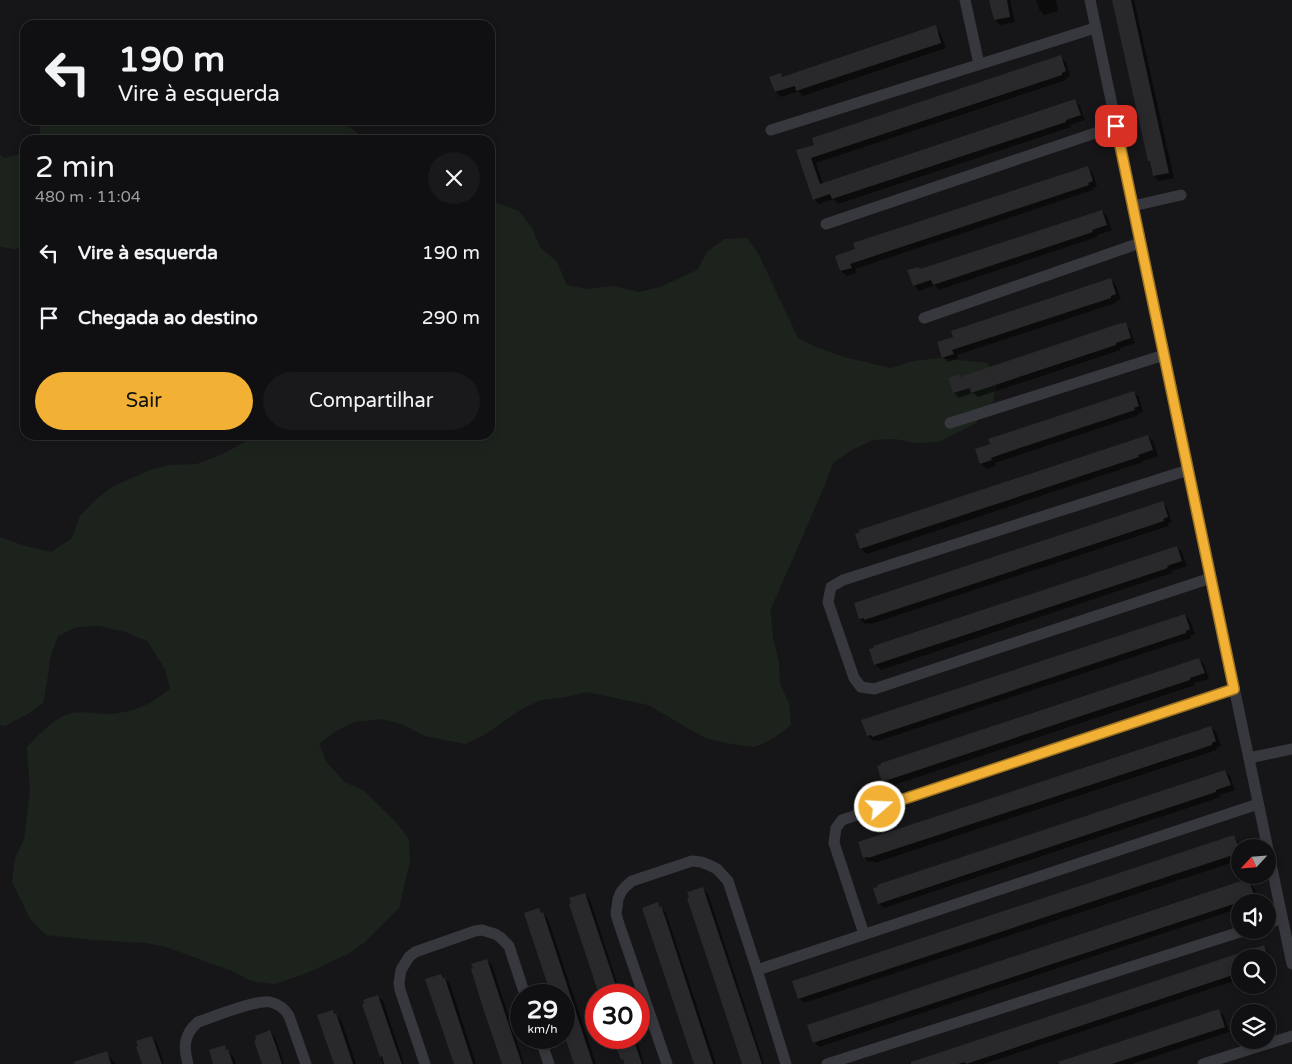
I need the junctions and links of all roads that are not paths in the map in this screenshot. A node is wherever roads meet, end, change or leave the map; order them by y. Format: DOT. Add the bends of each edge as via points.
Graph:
graph roads {
  1 [pos="965,0"];
  2 [pos="1090,0"];
  3 [pos="1096,28"];
  4 [pos="979,64"];
  5 [pos="1116,126"];
  6 [pos="771,130"];
  7 [pos="1180,195"];
  8 [pos="1133,206"];
  9 [pos="826,224"];
  10 [pos="1140,243"];
  11 [pos="924,318"];
  12 [pos="1164,356"];
  13 [pos="950,423"];
  14 [pos="1188,470"];
  15 [pos="1211,578"];
  16 [pos="1234,689"];
  17 [pos="1292,749"];
  18 [pos="1249,758"];
  19 [pos="1258,804"];
  20 [pos="1282,918"];
  21 [pos="1276,920"];
  22 [pos="864,934"];
  23 [pos="1231,935"];
  24 [pos="1292,964"];
  25 [pos="758,970"];
  26 [pos="521,984"];
  27 [pos="1292,1036"];
  28 [pos="543,1049"];
  29 [pos="188,1064"];
  30 [pos="306,1064"];
  31 [pos="426,1064"];
  32 [pos="548,1064"];
  33 [pos="667,1064"];
  34 [pos="786,1064"];
  35 [pos="827,1064"];
  36 [pos="1203,1064"];
  1 -- 4 [label="street"];
  2 -- 3 [label="street"];
  3 -- 4 [label="street"];
  3 -- 5 [label="street"];
  4 -- 6 [label="street"];
  5 -- 8 [label="street"];
  5 -- 9 [label="street"];
  7 -- 8 [label="street"];
  8 -- 10 [label="street"];
  10 -- 11 [label="street"];
  10 -- 12 [label="street"];
  12 -- 13 [label="street"];
  12 -- 14 [label="street"];
  14 -- 15 [label="street"];
  14 -- 15 [label="street" via="843,580 831,587 828,602 854,678 861,686 874,689"];
  15 -- 16 [label="street"];
  16 -- 18 [label="street"];
  16 -- 22 [label="street" via="842,820 836,828 834,843"];
  17 -- 18 [label="street"];
  18 -- 19 [label="street"];
  19 -- 20 [label="street"];
  19 -- 22 [label="street"];
  20 -- 21 [label="street"];
  20 -- 24 [label="street"];
  22 -- 25 [label="street"];
  23 -- 35 [label="street"];
  25 -- 33 [label="street" via="728,881 717,869 692,861 632,881 626,886 618,899 616,914"];
  25 -- 34 [label="street"];
  26 -- 31 [label="street" via="509,946 495,934 482,930 414,952 404,963 399,983"];
  27 -- 36 [label="street"];
  28 -- 32 [label="street"];
  29 -- 30 [label="street" via="185,1040 198,1022 264,1001 276,1004 290,1016"];
}
